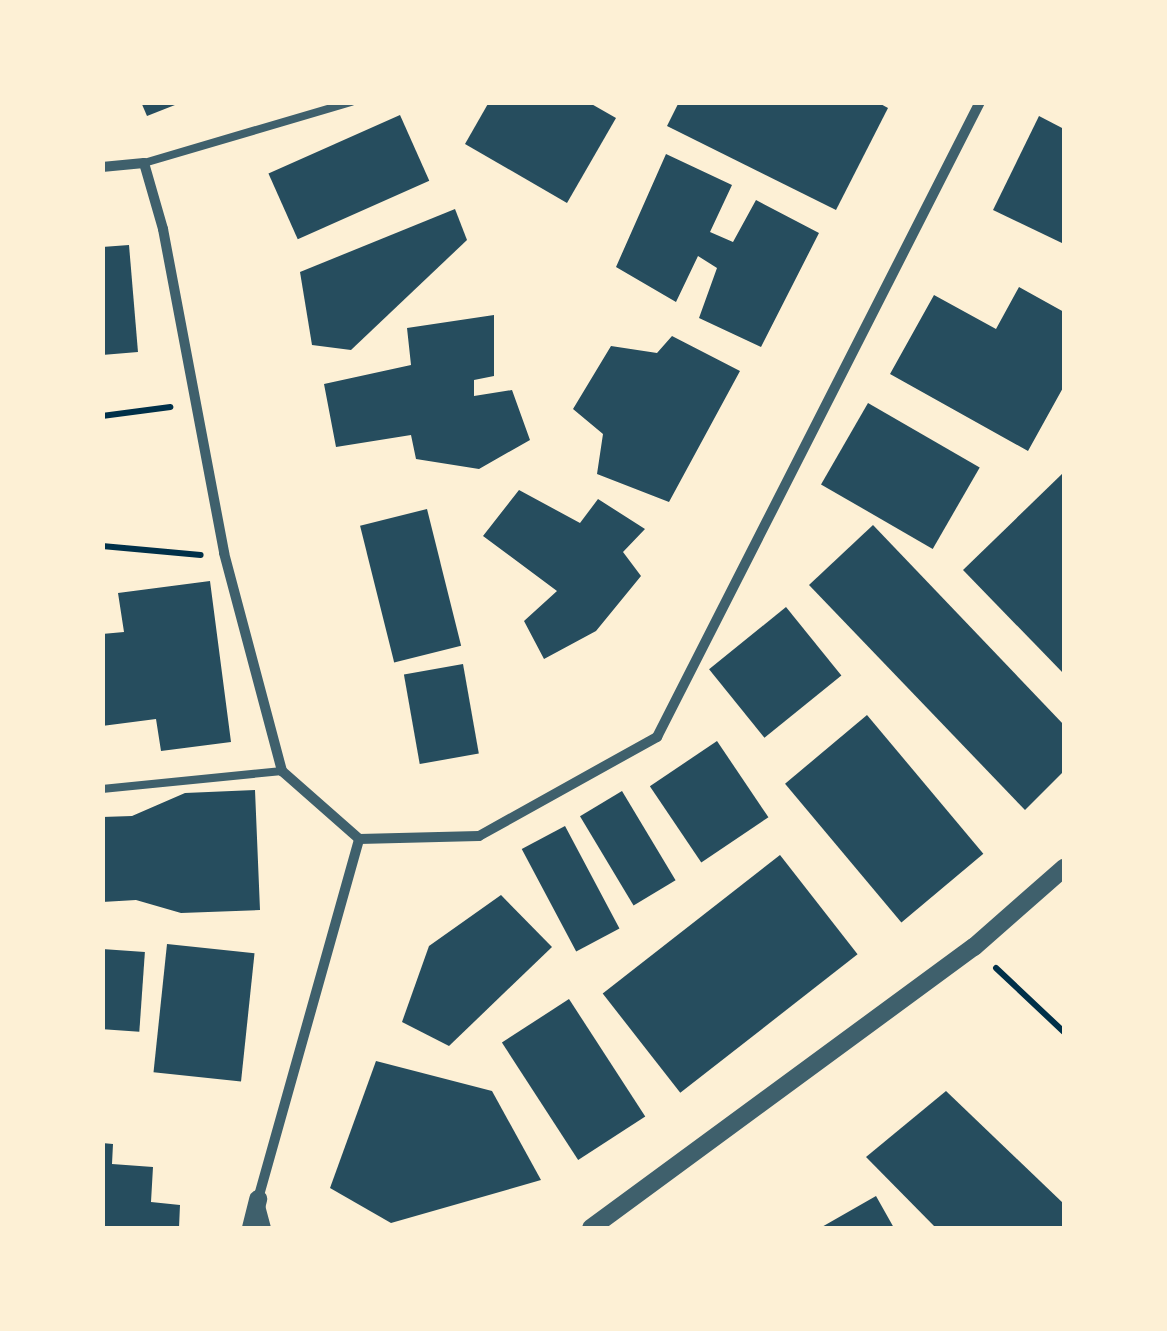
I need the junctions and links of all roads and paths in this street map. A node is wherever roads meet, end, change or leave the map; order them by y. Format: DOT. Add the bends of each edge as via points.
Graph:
graph roads {
  1 [pos="351,102"];
  2 [pos="980,102"];
  3 [pos="144,163"];
  4 [pos="102,168"];
  5 [pos="196,404"];
  6 [pos="102,416"];
  7 [pos="102,546"];
  8 [pos="224,553"];
  9 [pos="282,771"];
  10 [pos="102,790"];
  11 [pos="358,839"];
  12 [pos="1064,868"];
  13 [pos="974,947"];
  14 [pos="1064,1032"];
  15 [pos="258,1199"];
  16 [pos="251,1228"];
  17 [pos="266,1228"];
  18 [pos="591,1228"];
  1 -- 3 [label="lane"];
  2 -- 11 [label="street" via="658,738 479,836"];
  3 -- 4 [label="street"];
  3 -- 5 [label="street"];
  5 -- 6 [label="path"];
  5 -- 8 [label="street"];
  7 -- 8 [label="path"];
  8 -- 9 [label="street"];
  9 -- 10 [label="lane"];
  9 -- 11 [label="street"];
  11 -- 15 [label="street"];
  12 -- 13 [label="street"];
  13 -- 14 [label="path"];
  13 -- 18 [label="street"];
  15 -- 16 [label="street"];
  15 -- 17 [label="street"];
}
